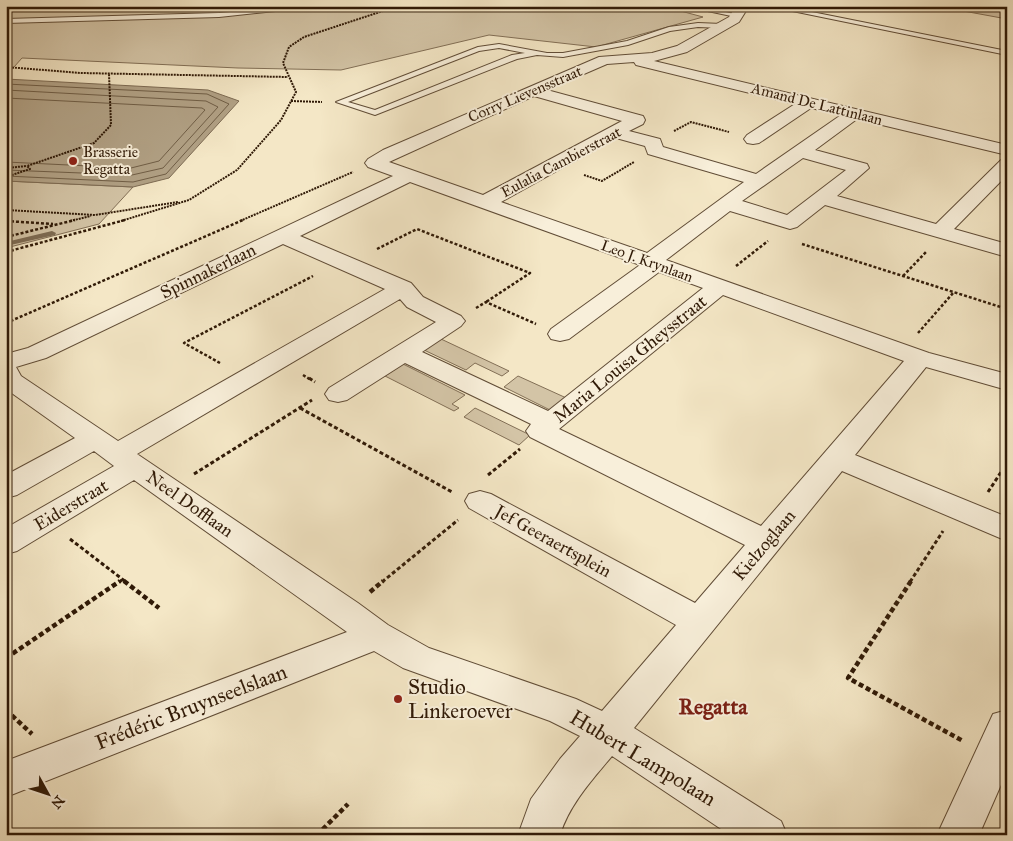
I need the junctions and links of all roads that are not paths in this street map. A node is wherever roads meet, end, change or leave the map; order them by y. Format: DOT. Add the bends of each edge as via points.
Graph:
graph roads {
  1 [pos="320,6"];
  2 [pos="686,6"];
  3 [pos="771,6"];
  4 [pos="734,17"];
  5 [pos="6,21"];
  6 [pos="536,53"];
  7 [pos="1007,53"];
  8 [pos="626,58"];
  9 [pos="533,91"];
  10 [pos="808,102"];
  11 [pos="855,114"];
  12 [pos="616,132"];
  13 [pos="753,138"];
  14 [pos="1007,150"];
  15 [pos="800,151"];
  16 [pos="374,163"];
  17 [pos="1007,164"];
  18 [pos="408,176"];
  19 [pos="759,181"];
  20 [pos="823,198"];
  21 [pos="484,203"];
  22 [pos="727,203"];
  23 [pos="942,233"];
  24 [pos="283,236"];
  25 [pos="1007,251"];
  26 [pos="652,263"];
  27 [pos="716,286"];
  28 [pos="403,288"];
  29 [pos="560,334"];
  30 [pos="403,352"];
  31 [pos="911,355"];
  32 [pos="6,362"];
  33 [pos="6,371"];
  34 [pos="1007,382"];
  35 [pos="333,392"];
  36 [pos="550,432"];
  37 [pos="117,452"];
  38 [pos="837,458"];
  39 [pos="6,488"];
  40 [pos="480,501"];
  41 [pos="1007,530"];
  42 [pos="766,542"];
  43 [pos="6,543"];
  44 [pos="700,622"];
  45 [pos="376,635"];
  46 [pos="608,732"];
  47 [pos="999,741"];
  48 [pos="6,779"];
  49 [pos="539,835"];
  50 [pos="766,835"];
  51 [pos="958,835"];
  1 -- 5 [label="lane" via="219,14"];
  2 -- 4 [label="lane"];
  3 -- 7 [label="lane"];
  4 -- 6 [label="lane" via="563,55"];
  4 -- 8 [label="street, Corry Lievensstraat" via="682,49 652,57"];
  6 -- 6 [label="lane" via="499,46 478,49 340,102 375,113 515,57"];
  8 -- 9 [label="street, Corry Lievensstraat" via="604,60"];
  8 -- 10 [label="street, Amand De Lattinlaan"];
  9 -- 12 [label="street, Eulalia Cambierstraat" via="637,120"];
  9 -- 16 [label="street, Corry Lievensstraat"];
  10 -- 11 [label="street, Amand De Lattinlaan"];
  10 -- 13 [label="street"];
  11 -- 14 [label="street, Amand De Lattinlaan"];
  11 -- 15 [label="street"];
  12 -- 19 [label="street"];
  12 -- 21 [label="street, Eulalia Cambierstraat"];
  15 -- 19 [label="street"];
  15 -- 20 [label="street" via="860,168"];
  16 -- 18 [label="street, Leo J. Krynlaan"];
  17 -- 23 [label="street"];
  18 -- 21 [label="street, Leo J. Krynlaan"];
  18 -- 24 [label="street, Spinnakerlaan"];
  19 -- 22 [label="street"];
  20 -- 22 [label="street" via="783,229"];
  20 -- 23 [label="street"];
  21 -- 26 [label="street, Leo J. Krynlaan"];
  22 -- 26 [label="street"];
  23 -- 25 [label="street"];
  24 -- 28 [label="street"];
  24 -- 32 [label="street, Spinnakerlaan" via="37,353"];
  26 -- 27 [label="street, Leo J. Krynlaan"];
  26 -- 29 [label="street"];
  27 -- 31 [label="street, Leo J. Krynlaan"];
  27 -- 36 [label="street, Maria Louisa Gheysstraat"];
  28 -- 30 [label="street" via="414,302 454,320"];
  28 -- 37 [label="street"];
  30 -- 35 [label="street"];
  30 -- 36 [label="street"];
  31 -- 34 [label="street, Leo J. Krynlaan"];
  31 -- 38 [label="street, Kielzoglaan"];
  33 -- 37 [label="street, Neel Dofflaan" via="10,380"];
  36 -- 42 [label="street"];
  37 -- 39 [label="street" via="44,467"];
  37 -- 43 [label="street, Eiderstraat" via="85,497"];
  37 -- 45 [label="street, Neel Dofflaan"];
  38 -- 41 [label="street"];
  38 -- 42 [label="street, Kielzoglaan"];
  40 -- 44 [label="street, Jef Geeraertsplein"];
  42 -- 44 [label="street, Kielzoglaan"];
  44 -- 46 [label="street, Kielzoglaan"];
  45 -- 46 [label="street, Hubert Lampolaan" via="416,658 563,710"];
  45 -- 48 [label="street, Frédéric Bruynseelslaan"];
  46 -- 49 [label="street, Kielzoglaan" via="574,772 546,814"];
  46 -- 50 [label="street, Hubert Lampolaan"];
  47 -- 51 [label="street"];
}
